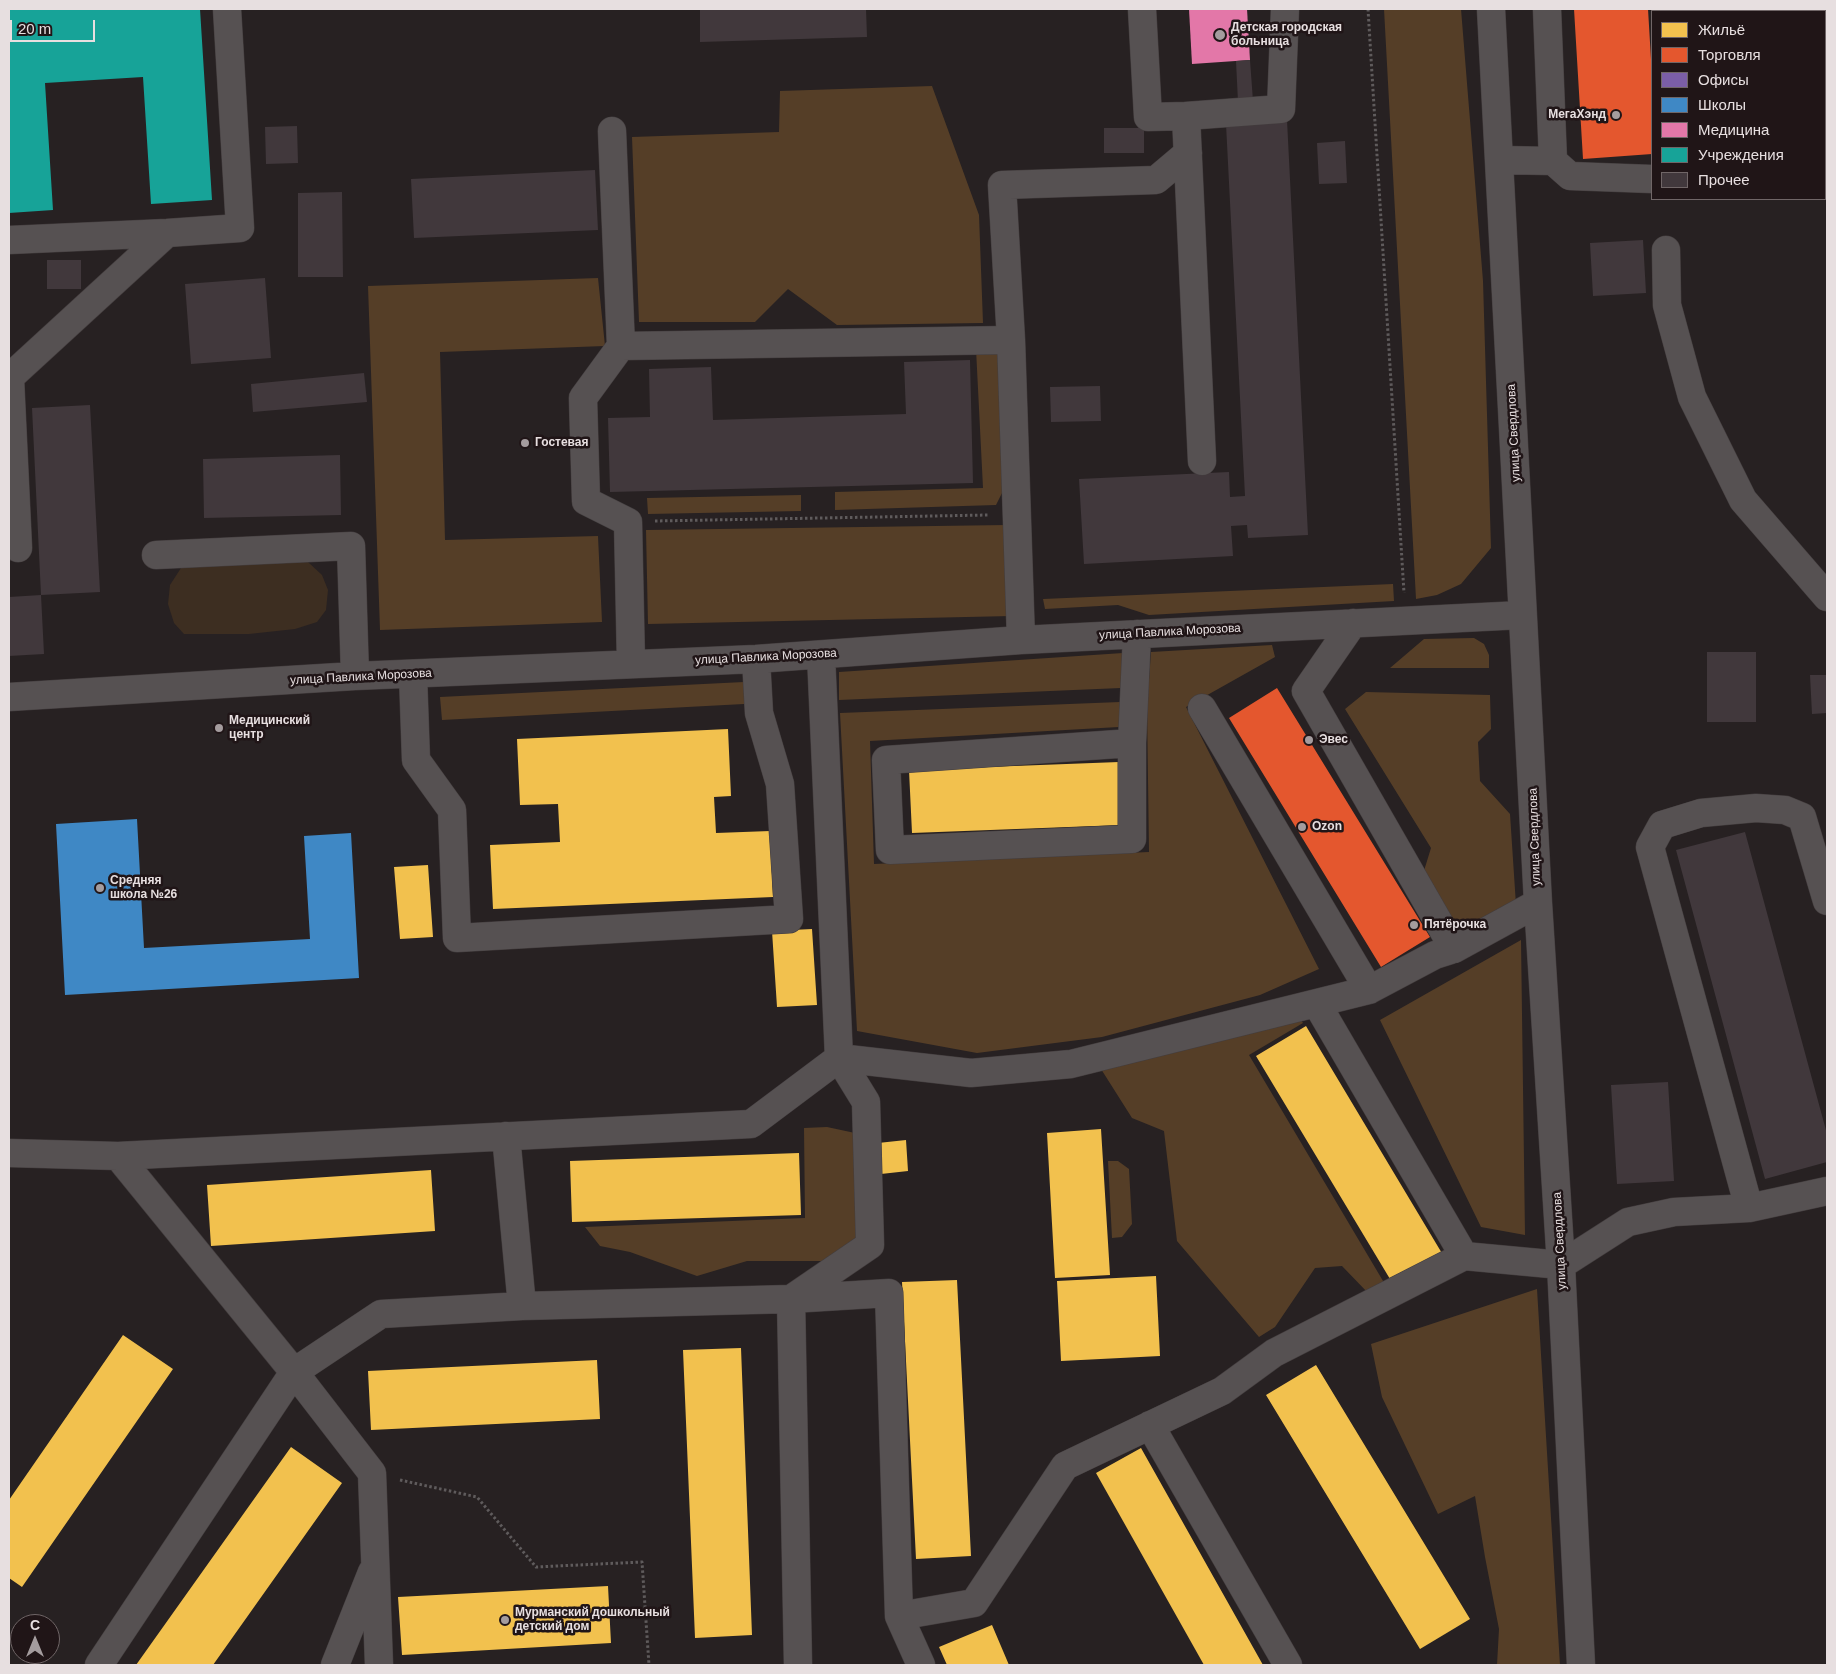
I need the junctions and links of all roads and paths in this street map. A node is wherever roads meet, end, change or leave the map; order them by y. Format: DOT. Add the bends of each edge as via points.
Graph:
graph roads {
  1 [pos="227,9"];
  2 [pos="1142,9"];
  3 [pos="1285,9"];
  4 [pos="1368,9"];
  5 [pos="1491,9"];
  6 [pos="1547,9"];
  7 [pos="1186,116"];
  8 [pos="612,131"];
  9 [pos="1188,153"];
  10 [pos="1500,160"];
  11 [pos="1553,161"];
  12 [pos="1651,179"];
  13 [pos="168,233"];
  14 [pos="9,240"];
  15 [pos="1666,250"];
  16 [pos="1011,340"];
  17 [pos="621,346"];
  18 [pos="9,378"];
  19 [pos="1202,461"];
  20 [pos="990,515"];
  21 [pos="628,522"];
  22 [pos="18,548"];
  23 [pos="156,555"];
  24 [pos="1827,598"];
  25 [pos="1522,615"];
  26 [pos="1406,621"];
  27 [pos="1353,623"];
  28 [pos="1137,634"];
  29 [pos="1021,640"];
  30 [pos="821,655"];
  31 [pos="756,659"];
  32 [pos="631,664"];
  33 [pos="413,674"];
  34 [pos="355,676"];
  35 [pos="9,697"];
  36 [pos="1202,708"];
  37 [pos="1132,743"];
  38 [pos="1827,900"];
  39 [pos="1538,903"];
  40 [pos="1454,949"];
  41 [pos="1369,990"];
  42 [pos="1317,1004"];
  43 [pos="839,1058"];
  44 [pos="506,1136"];
  45 [pos="9,1153"];
  46 [pos="118,1156"];
  47 [pos="1827,1191"];
  48 [pos="1749,1208"];
  49 [pos="1464,1256"];
  50 [pos="1561,1265"];
  51 [pos="791,1299"];
  52 [pos="522,1306"];
  53 [pos="294,1372"];
  54 [pos="1150,1425"];
  55 [pos="372,1474"];
  56 [pos="376,1564"];
  57 [pos="899,1616"];
  58 [pos="99,1665"];
  59 [pos="335,1665"];
  60 [pos="379,1665"];
  61 [pos="649,1665"];
  62 [pos="798,1665"];
  63 [pos="921,1665"];
  64 [pos="1288,1665"];
  65 [pos="1581,1665"];
  1 -- 13 [label="street" via="240,228"];
  2 -- 7 [label="street" via="1148,117"];
  3 -- 7 [label="street" via="1281,109"];
  4 -- 26 [label="path"];
  5 -- 10 [label="street, улица Свердлова"];
  6 -- 11 [label="street"];
  7 -- 9 [label="street"];
  8 -- 17 [label="street"];
  9 -- 16 [label="street" via="1156,180 1002,185"];
  9 -- 19 [label="street"];
  10 -- 11 [label="street"];
  10 -- 25 [label="street, улица Свердлова"];
  11 -- 12 [label="street" via="1570,176"];
  13 -- 14 [label="street"];
  13 -- 18 [label="street"];
  15 -- 24 [label="street" via="1667,304 1692,397 1743,500"];
  16 -- 17 [label="street"];
  16 -- 29 [label="street"];
  17 -- 21 [label="street" via="583,398 586,501"];
  18 -- 22 [label="street"];
  20 -- 21 [label="path"];
  21 -- 32 [label="street"];
  23 -- 34 [label="street" via="351,546"];
  25 -- 26 [label="street, улица Павлика Морозова"];
  25 -- 39 [label="street, улица Свердлова"];
  26 -- 27 [label="street, улица Павлика Морозова"];
  27 -- 28 [label="street, улица Павлика Морозова"];
  27 -- 40 [label="street" via="1306,691"];
  28 -- 29 [label="street, улица Павлика Морозова"];
  28 -- 37 [label="street"];
  29 -- 30 [label="street, улица Павлика Морозова"];
  30 -- 31 [label="street, улица Павлика Морозова"];
  30 -- 43 [label="street"];
  31 -- 32 [label="street, улица Павлика Морозова"];
  31 -- 33 [label="street" via="759,713 780,784 789,919 457,938 452,810 416,760"];
  32 -- 33 [label="street, улица Павлика Морозова"];
  33 -- 34 [label="street, улица Павлика Морозова"];
  34 -- 35 [label="street, улица Павлика Морозова"];
  36 -- 41 [label="street"];
  37 -- 37 [label="street" via="1132,839 890,850 886,760"];
  38 -- 48 [label="street" via="1802,817 1786,810 1756,808 1701,813 1662,825 1650,847"];
  39 -- 40 [label="street"];
  39 -- 50 [label="street, улица Свердлова"];
  40 -- 41 [label="street"];
  41 -- 42 [label="street"];
  42 -- 43 [label="street" via="1071,1064 971,1073"];
  42 -- 49 [label="street"];
  43 -- 44 [label="street" via="750,1124"];
  43 -- 51 [label="street" via="866,1102 870,1245"];
  44 -- 46 [label="street"];
  44 -- 52 [label="street"];
  45 -- 46 [label="street"];
  46 -- 53 [label="street"];
  47 -- 48 [label="street"];
  48 -- 50 [label="street" via="1674,1212 1628,1222"];
  49 -- 50 [label="street"];
  49 -- 54 [label="street" via="1274,1353 1222,1390"];
  50 -- 65 [label="street, улица Свердлова"];
  51 -- 52 [label="street"];
  51 -- 57 [label="street" via="888,1293"];
  51 -- 62 [label="street"];
  52 -- 53 [label="street" via="381,1314"];
  53 -- 55 [label="street"];
  53 -- 58 [label="street"];
  54 -- 57 [label="street" via="1065,1466 974,1603"];
  54 -- 64 [label="street"];
  55 -- 56 [label="street"];
  55 -- 61 [label="path" via="477,1497 536,1567 642,1562"];
  56 -- 59 [label="street"];
  56 -- 60 [label="street"];
  57 -- 63 [label="street"];
}
